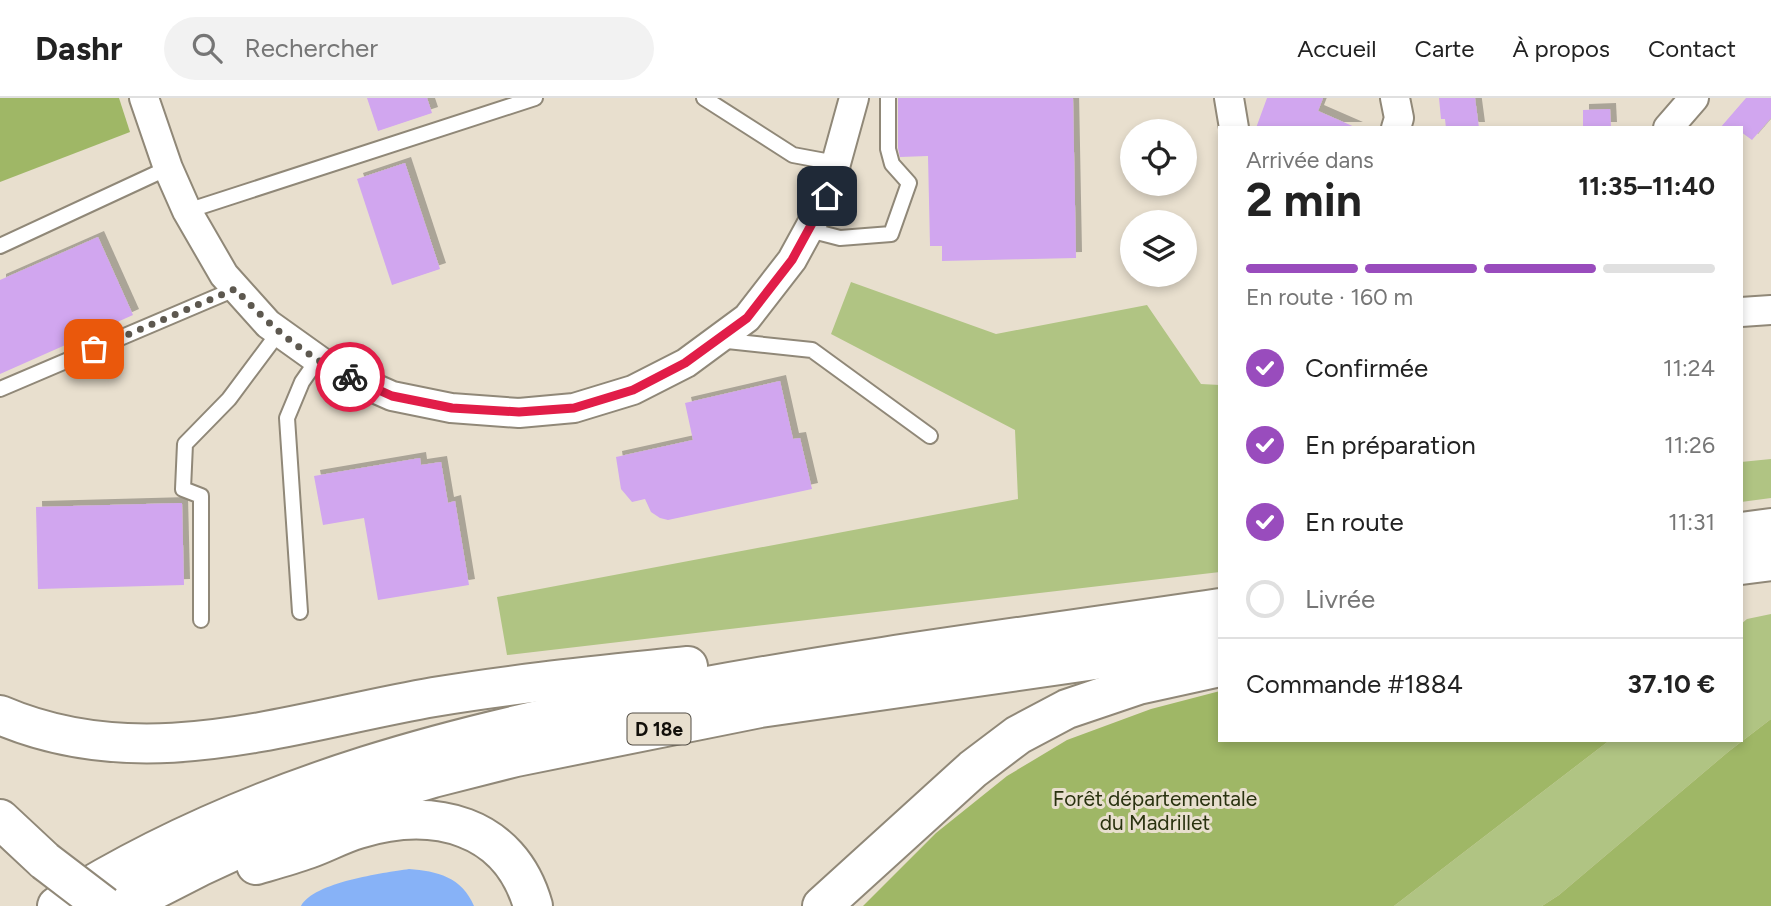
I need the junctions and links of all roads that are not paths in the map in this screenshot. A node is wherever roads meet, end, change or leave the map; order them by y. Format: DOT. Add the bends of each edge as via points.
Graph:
graph roads {
  1 [pos="144,98"];
  2 [pos="535,98"];
  3 [pos="704,98"];
  4 [pos="854,98"];
  5 [pos="888,98"];
  6 [pos="1229,98"];
  7 [pos="1395,98"];
  8 [pos="1694,98"];
  9 [pos="1234,126"];
  10 [pos="1396,126"];
  11 [pos="1670,126"];
  12 [pos="836,163"];
  13 [pos="168,168"];
  14 [pos="187,211"];
  15 [pos="809,230"];
  16 [pos="0,246"];
  17 [pos="235,289"];
  18 [pos="1771,310"];
  19 [pos="1743,312"];
  20 [pos="279,332"];
  21 [pos="717,340"];
  22 [pos="318,359"];
  23 [pos="0,389"];
  24 [pos="930,436"];
  25 [pos="1771,528"];
  26 [pos="1743,532"];
  27 [pos="1771,561"];
  28 [pos="1743,565"];
  29 [pos="1218,608"];
  30 [pos="300,612"];
  31 [pos="201,620"];
  32 [pos="1218,642"];
  33 [pos="1218,667"];
  34 [pos="801,669"];
  35 [pos="0,715"];
  36 [pos="0,819"];
  37 [pos="23,861"];
  38 [pos="57,906"];
  39 [pos="67,906"];
  40 [pos="104,906"];
  41 [pos="123,906"];
  42 [pos="533,906"];
  43 [pos="822,906"];
  1 -- 13 [label="street"];
  2 -- 14 [label="lane"];
  3 -- 12 [label="lane" via="793,155"];
  4 -- 12 [label="street"];
  5 -- 15 [label="lane" via="888,149 892,164 908,183 891,234 840,238"];
  6 -- 9 [label="street"];
  7 -- 10 [label="street"];
  8 -- 11 [label="street"];
  12 -- 15 [label="street" via="827,196"];
  13 -- 14 [label="street"];
  13 -- 16 [label="lane"];
  14 -- 17 [label="street"];
  15 -- 21 [label="street" via="747,318"];
  17 -- 20 [label="street"];
  17 -- 23 [label="lane"];
  18 -- 19 [label="street"];
  20 -- 22 [label="street"];
  20 -- 31 [label="lane" via="229,399 185,444 183,489 201,496"];
  21 -- 22 [label="street" via="633,390 574,408 519,412 452,408 392,396"];
  21 -- 24 [label="lane" via="812,350"];
  22 -- 30 [label="lane" via="302,382 288,418"];
  25 -- 26 [label="highway"];
  27 -- 28 [label="highway"];
  29 -- 34 [label="highway, D 18e"];
  32 -- 41 [label="highway, D 18e" via="760,708 516,757 349,803 247,845"];
  33 -- 43 [label="highway" via="1138,685 1068,709 1018,736 973,769"];
  34 -- 35 [label="highway" via="730,661 525,684 433,697 206,742 88,740 28,727"];
  34 -- 38 [label="highway, D 18e" via="530,721 393,756 206,825"];
  36 -- 37 [label="highway"];
  37 -- 39 [label="highway"];
  37 -- 40 [label="highway, bridge"];
  41 -- 42 [label="highway" via="359,829 404,820 443,822 476,832 498,846 517,867"];
}
